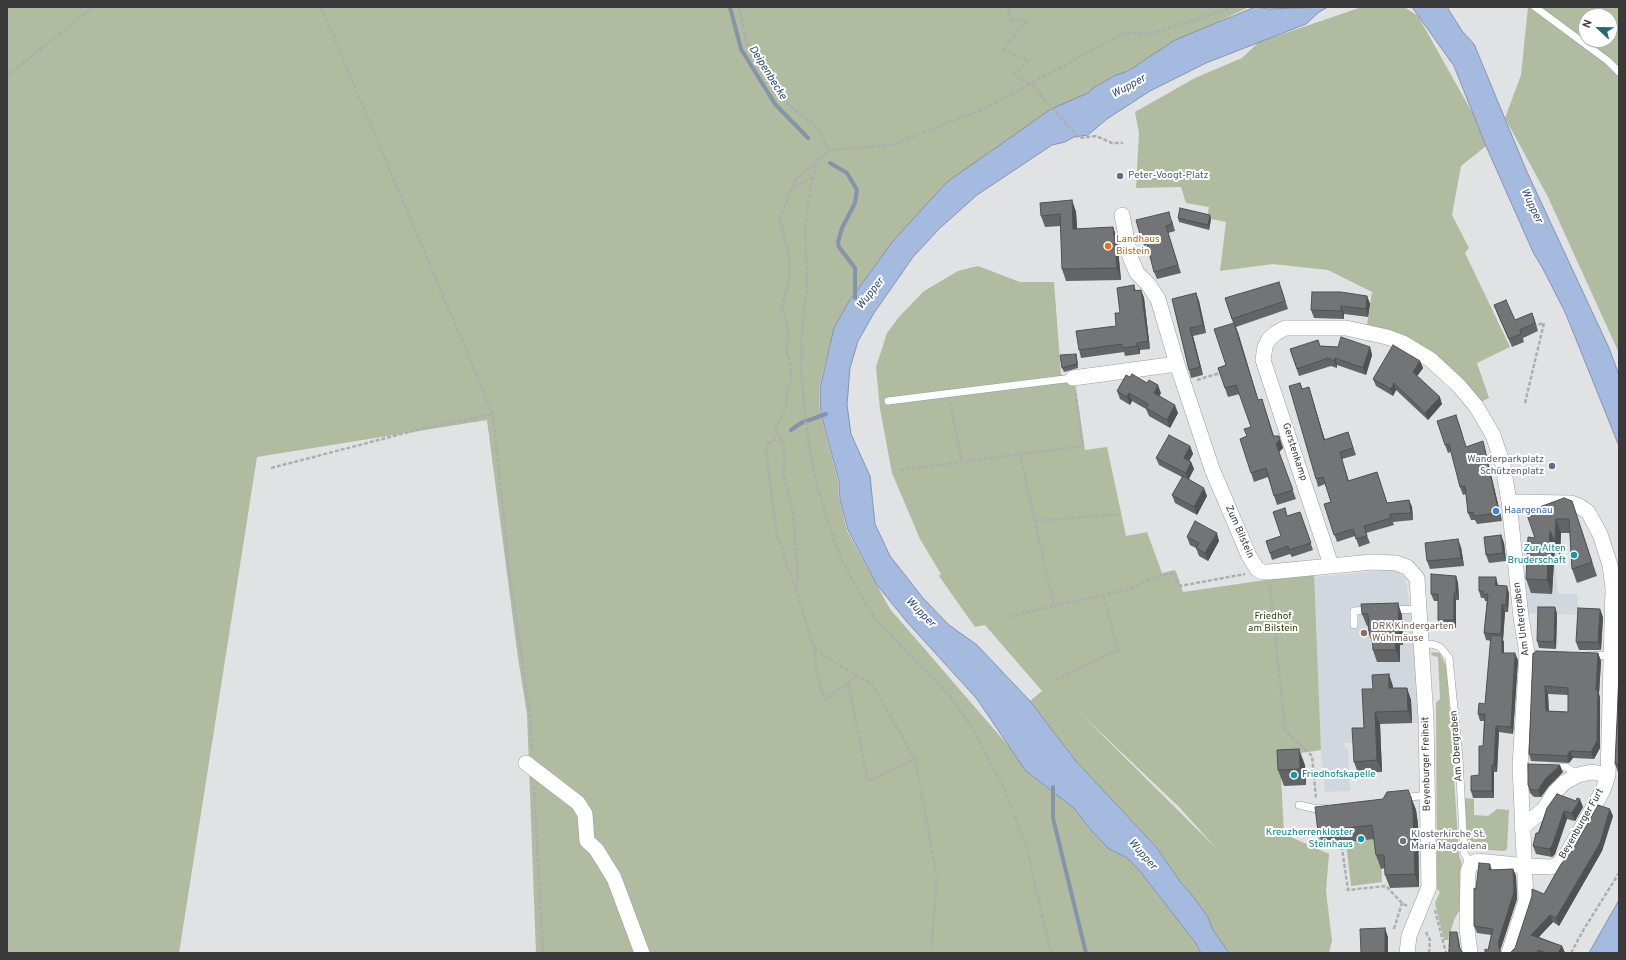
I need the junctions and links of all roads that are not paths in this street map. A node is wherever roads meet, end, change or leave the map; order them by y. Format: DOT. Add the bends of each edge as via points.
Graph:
graph roads {
  1 [pos="1535,7"];
  2 [pos="1619,72"];
  3 [pos="1122,215"];
  4 [pos="1269,339"];
  5 [pos="1177,364"];
  6 [pos="1073,378"];
  7 [pos="888,401"];
  8 [pos="1509,502"];
  9 [pos="1331,565"];
  10 [pos="1420,609"];
  11 [pos="1377,610"];
  12 [pos="1385,610"];
  13 [pos="1354,625"];
  14 [pos="1422,645"];
  15 [pos="1581,655"];
  16 [pos="1612,656"];
  17 [pos="529,759"];
  18 [pos="1543,767"];
  19 [pos="1578,775"];
  20 [pos="1608,775"];
  21 [pos="1428,795"];
  22 [pos="1396,799"];
  23 [pos="1299,805"];
  24 [pos="1332,807"];
  25 [pos="1522,828"];
  26 [pos="1471,864"];
  27 [pos="1526,866"];
  28 [pos="642,953"];
  29 [pos="1407,953"];
  30 [pos="1470,953"];
  31 [pos="1509,953"];
  1 -- 2 [label="lane"];
  3 -- 5 [label="street, Zum Bilstein" via="1130,257 1137,273 1158,299"];
  4 -- 8 [label="street, Am Untergraben" via="1286,328 1346,328 1403,343 1431,360 1476,406 1493,435 1503,465"];
  4 -- 9 [label="street, Gerstenkamp" via="1263,360"];
  5 -- 6 [label="street"];
  5 -- 9 [label="street, Zum Bilstein" via="1212,469 1248,556 1264,571"];
  6 -- 7 [label="lane"];
  8 -- 16 [label="street, Beyenburger Furt" via="1571,503 1588,512 1600,534 1610,565 1613,588"];
  8 -- 25 [label="street, Am Untergraben" via="1521,617 1531,653"];
  9 -- 10 [label="street, Beyenburger Freiheit" via="1372,562 1396,563 1407,567 1414,573 1418,584"];
  10 -- 12 [label="lane"];
  10 -- 14 [label="street, Beyenburger Freiheit"];
  11 -- 13 [label="lane" via="1354,610"];
  14 -- 21 [label="street, Beyenburger Freiheit"];
  14 -- 26 [label="lane, Am Obergraben" via="1432,644 1440,647 1449,658 1459,758 1464,853"];
  15 -- 16 [label="lane"];
  16 -- 20 [label="street, Beyenburger Furt"];
  17 -- 28 [label="street" via="578,803 585,814 587,840 596,848 614,878"];
  18 -- 19 [label="lane" via="1566,767"];
  19 -- 20 [label="street, Beyenburger Furt" via="1592,772"];
  19 -- 25 [label="street, Beyenburger Furt" via="1565,782 1544,809"];
  20 -- 27 [label="street, Beyenburger Furt" via="1603,790 1562,861 1551,867"];
  21 -- 22 [label="lane"];
  21 -- 29 [label="street, Beyenburger Freiheit" via="1428,887 1409,936"];
  23 -- 24 [label="lane" via="1317,809"];
  25 -- 27 [label="street, Am Untergraben"];
  26 -- 27 [label="street" via="1478,861"];
  26 -- 30 [label="street" via="1468,871 1467,929"];
  27 -- 31 [label="street, Am Untergraben" via="1526,900"];
}
